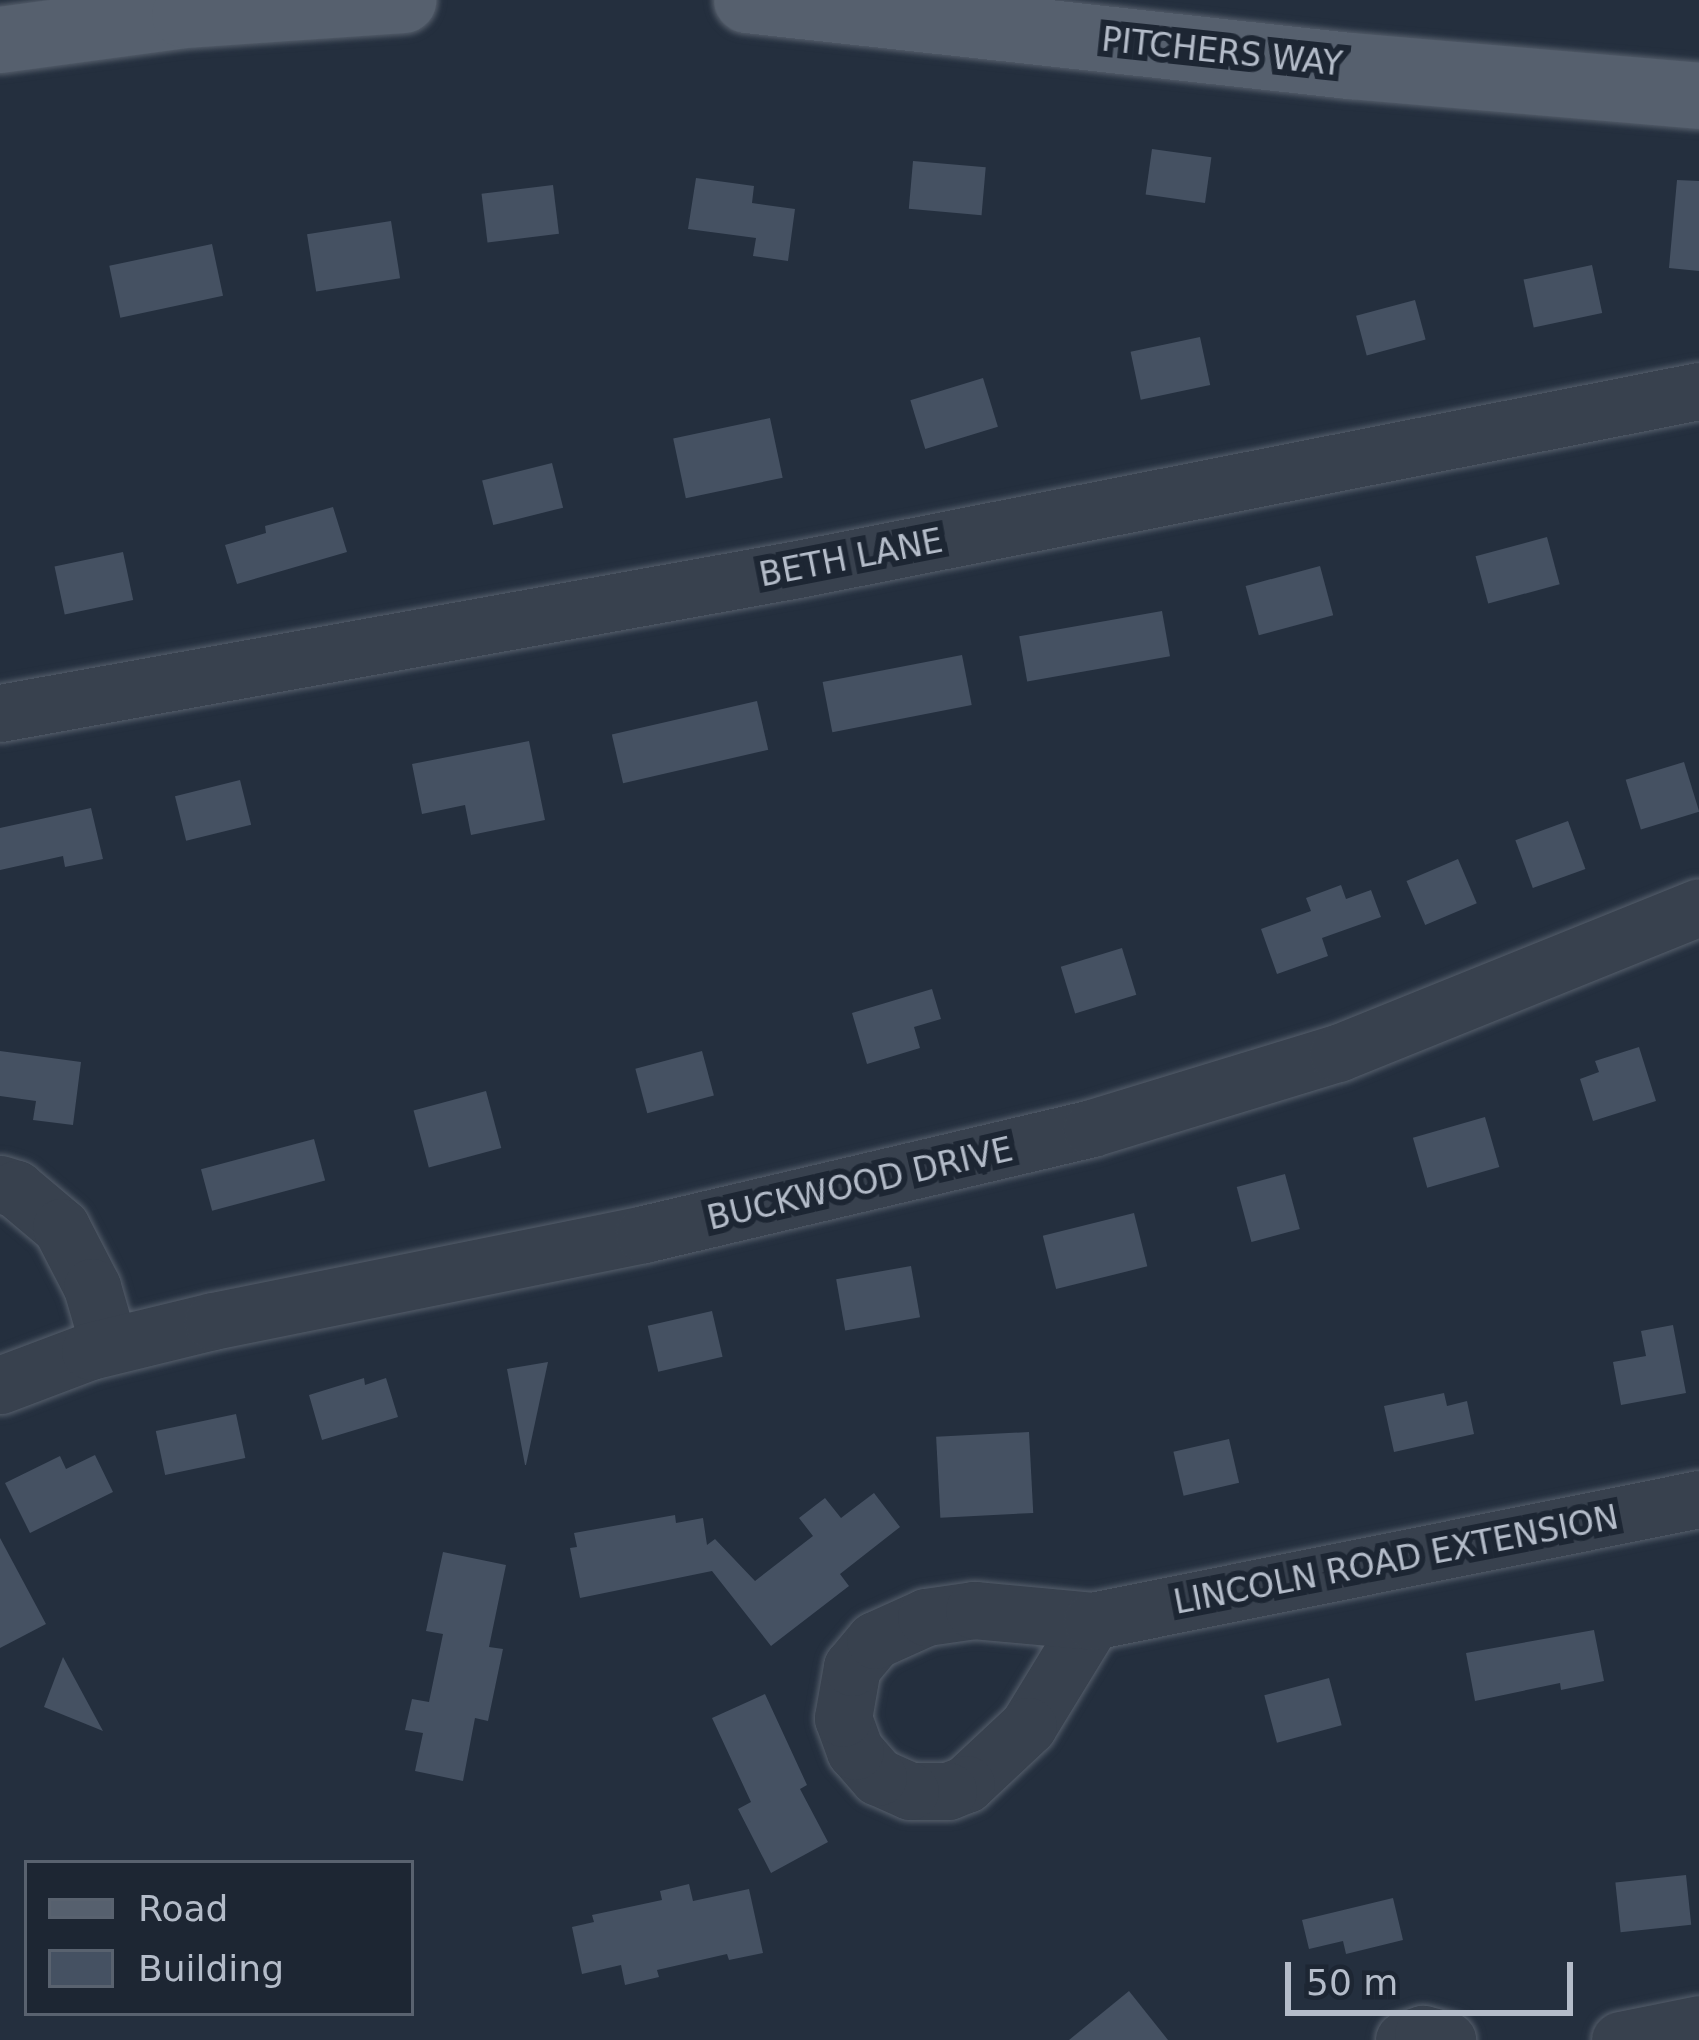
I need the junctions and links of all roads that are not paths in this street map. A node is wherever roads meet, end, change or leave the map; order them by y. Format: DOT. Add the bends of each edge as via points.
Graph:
graph roads {
  1 [pos="403,0"];
  2 [pos="747,0"];
  3 [pos="0,40"];
  4 [pos="1699,96"];
  5 [pos="1699,391"];
  6 [pos="0,713"];
  7 [pos="1699,907"];
  8 [pos="0,1184"];
  9 [pos="109,1346"];
  10 [pos="0,1385"];
  11 [pos="1699,1499"];
  12 [pos="1092,1621"];
  13 [pos="1699,2024"];
  14 [pos="1404,2040"];
  15 [pos="1447,2040"];
  16 [pos="1620,2040"];
  1 -- 3 [label="main road" via="185,15"];
  2 -- 4 [label="main road, PITCHERS WAY"];
  5 -- 6 [label="street, BETH LANE" via="798,569"];
  7 -- 9 [label="street, BUCKWOOD DRIVE" via="1338,1053 1092,1128 726,1216"];
  8 -- 9 [label="street" via="61,1227 92,1287"];
  9 -- 10 [label="street, BUCKWOOD DRIVE"];
  11 -- 12 [label="street, LINCOLN ROAD EXTENSION"];
  13 -- 16 [label="street"];
  14 -- 15 [label="street"];
}
